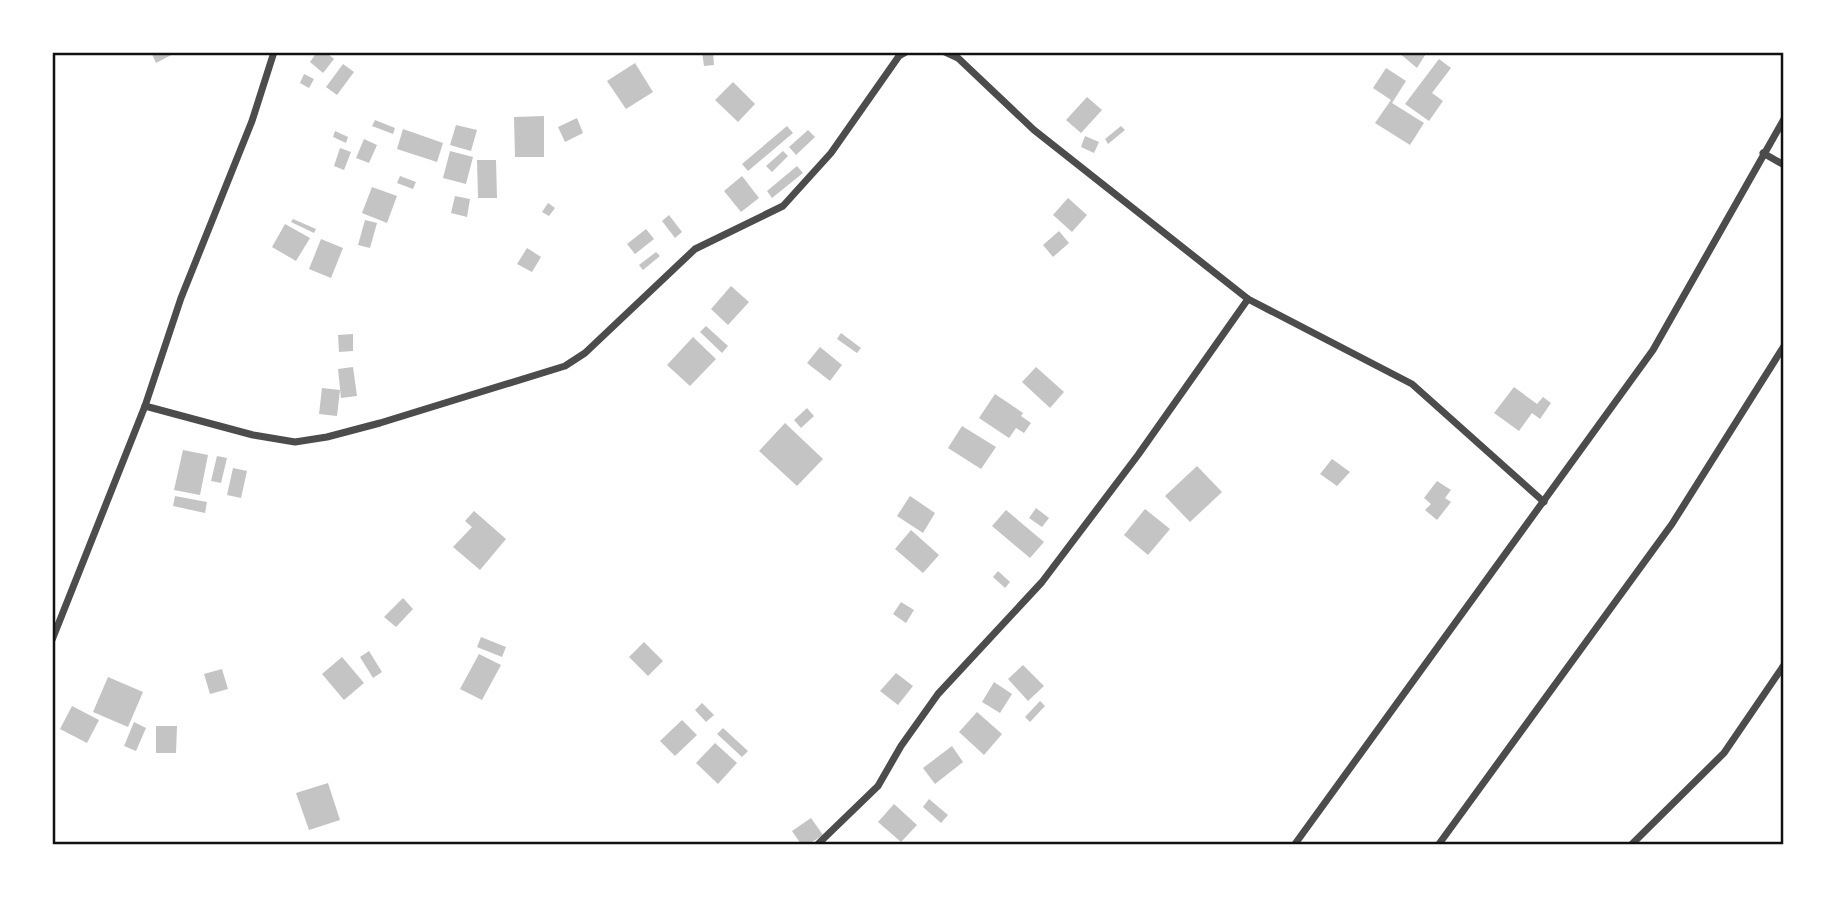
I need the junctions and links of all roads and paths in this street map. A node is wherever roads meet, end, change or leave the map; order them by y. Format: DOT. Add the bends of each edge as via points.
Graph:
graph roads {
  1 [pos="274,52"];
  2 [pos="906,52"];
  3 [pos="945,52"];
  4 [pos="1783,119"];
  5 [pos="1763,153"];
  6 [pos="1783,165"];
  7 [pos="1248,299"];
  8 [pos="1783,346"];
  9 [pos="145,405"];
  10 [pos="1544,502"];
  11 [pos="52,640"];
  12 [pos="1783,666"];
  13 [pos="818,845"];
  14 [pos="1295,845"];
  15 [pos="1439,845"];
  16 [pos="1632,845"];
  1 -- 9 [label="street"];
  2 -- 9 [label="street" via="831,153 783,206 695,249 565,366 380,424 295,442"];
  3 -- 7 [label="street" via="958,58 1034,130"];
  4 -- 5 [label="street"];
  5 -- 6 [label="street"];
  5 -- 10 [label="street" via="1653,350"];
  7 -- 10 [label="street" via="1412,384"];
  7 -- 13 [label="street" via="1042,582 938,694 878,786"];
  8 -- 15 [label="street" via="1672,524"];
  9 -- 11 [label="street"];
  10 -- 14 [label="street"];
  12 -- 16 [label="street" via="1724,753"];
}
